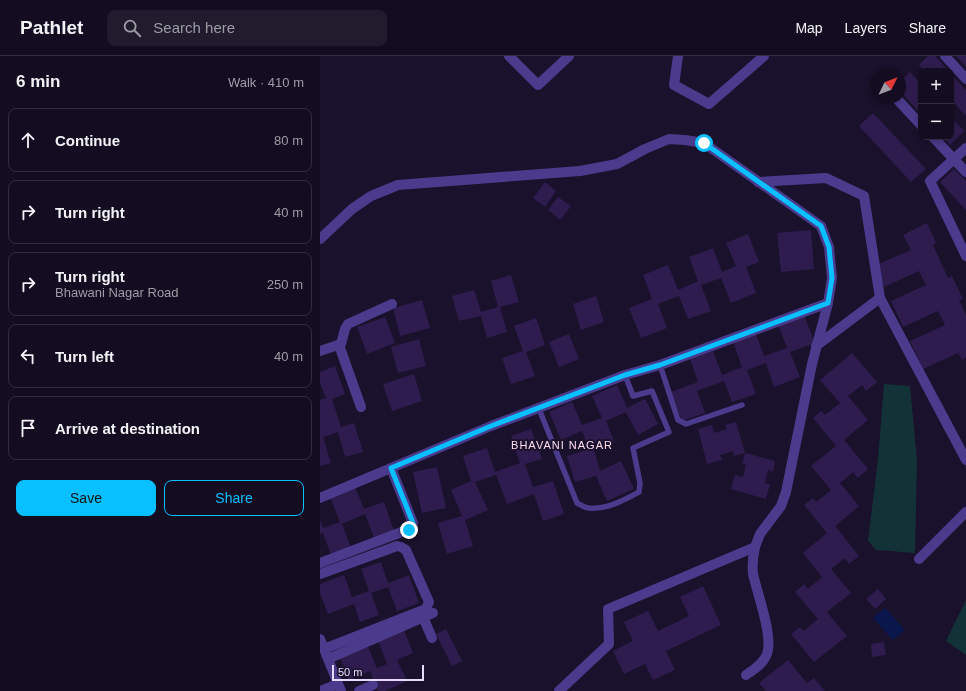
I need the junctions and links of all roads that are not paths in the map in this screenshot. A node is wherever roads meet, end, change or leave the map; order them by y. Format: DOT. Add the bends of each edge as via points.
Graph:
graph roads {
  1 [pos="509,56"];
  2 [pos="569,56"];
  3 [pos="678,56"];
  4 [pos="764,56"];
  5 [pos="945,56"];
  6 [pos="966,78"];
  7 [pos="902,104"];
  8 [pos="918,121"];
  9 [pos="936,140"];
  10 [pos="966,148"];
  11 [pos="954,159"];
  12 [pos="966,172"];
  13 [pos="758,182"];
  14 [pos="320,239"];
  15 [pos="966,256"];
  16 [pos="880,298"];
  17 [pos="828,303"];
  18 [pos="392,304"];
  19 [pos="339,345"];
  20 [pos="816,346"];
  21 [pos="320,350"];
  22 [pos="660,365"];
  23 [pos="625,375"];
  24 [pos="742,405"];
  25 [pos="361,407"];
  26 [pos="539,409"];
  27 [pos="966,460"];
  28 [pos="391,468"];
  29 [pos="320,498"];
  30 [pos="966,512"];
  31 [pos="756,547"];
  32 [pos="919,559"];
  33 [pos="320,563"];
  34 [pos="320,574"];
  35 [pos="433,612"];
  36 [pos="422,617"];
  37 [pos="432,638"];
  38 [pos="320,639"];
  39 [pos="324,649"];
  40 [pos="328,659"];
  41 [pos="746,675"];
  42 [pos="373,685"];
  43 [pos="340,687"];
  44 [pos="320,691"];
  45 [pos="359,691"];
  46 [pos="560,691"];
  1 -- 2 [label="street" via="538,85"];
  3 -- 4 [label="street" via="674,85 709,104"];
  5 -- 6 [label="street"];
  7 -- 8 [label="street"];
  9 -- 11 [label="street"];
  10 -- 11 [label="street"];
  11 -- 12 [label="street"];
  11 -- 15 [label="street" via="930,181"];
  13 -- 14 [label="street" via="704,143 669,139 617,164 580,171 398,185 371,196 352,209"];
  13 -- 16 [label="street" via="826,178 864,196"];
  13 -- 17 [label="street" via="821,226 829,247 832,278"];
  16 -- 20 [label="street"];
  16 -- 27 [label="street"];
  17 -- 20 [label="street"];
  17 -- 22 [label="street"];
  18 -- 19 [label="street" via="348,324 343,341"];
  19 -- 21 [label="street"];
  19 -- 25 [label="street"];
  20 -- 31 [label="street" via="786,492 781,506 760,534"];
  22 -- 23 [label="street"];
  22 -- 24 [label="lane" via="681,423 686,424"];
  23 -- 26 [label="street"];
  23 -- 26 [label="lane" via="633,396 652,391 669,432 633,448 640,482 639,492 625,500 604,507 588,508 577,503"];
  26 -- 28 [label="street"];
  28 -- 29 [label="street"];
  28 -- 33 [label="street" via="413,523 412,528"];
  30 -- 32 [label="street"];
  31 -- 41 [label="street" via="753,573 769,643 762,662"];
  31 -- 46 [label="street" via="608,609 609,644"];
  34 -- 39 [label="street" via="397,546 401,547 406,550 429,602 426,609"];
  35 -- 36 [label="street"];
  36 -- 37 [label="street"];
  36 -- 40 [label="street"];
  38 -- 39 [label="street"];
  39 -- 40 [label="street"];
  40 -- 43 [label="street"];
  42 -- 45 [label="street"];
  43 -- 44 [label="street"];
}
